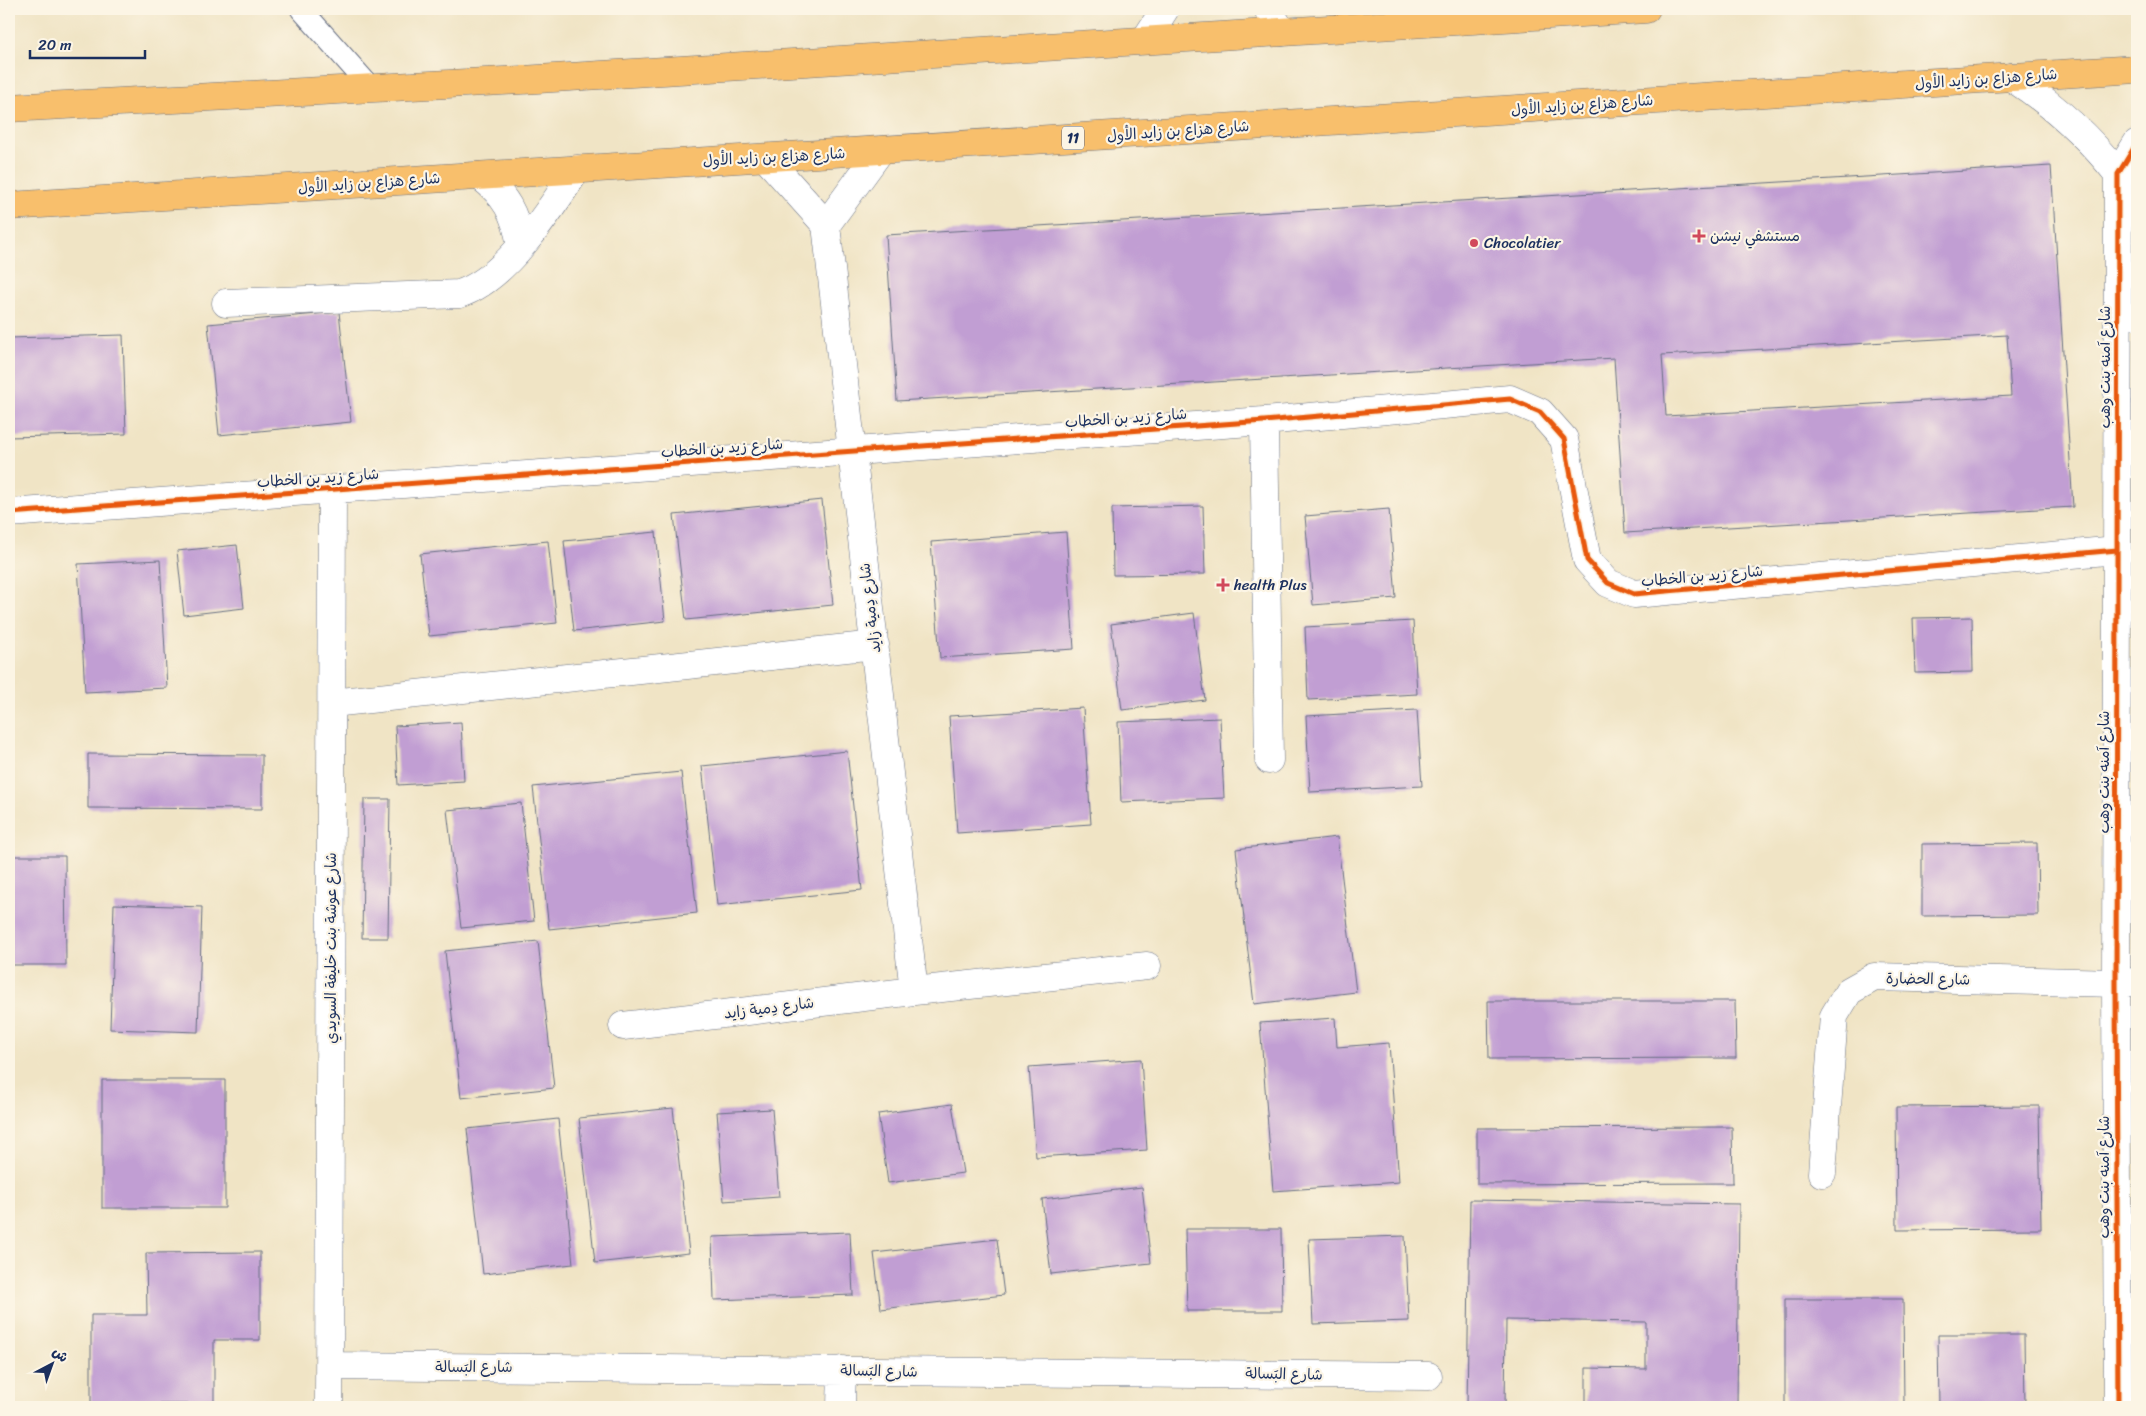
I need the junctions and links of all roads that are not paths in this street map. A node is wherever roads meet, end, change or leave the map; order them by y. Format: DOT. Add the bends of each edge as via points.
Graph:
graph roads {
  1 [pos="302,9"];
  2 [pos="1165,9"];
  3 [pos="1268,9"];
  4 [pos="1646,9"];
  5 [pos="1282,32"];
  6 [pos="1145,40"];
  7 [pos="2137,69"];
  8 [pos="2011,77"];
  9 [pos="372,89"];
  10 [pos="9,108"];
  11 [pos="2137,143"];
  12 [pos="880,151"];
  13 [pos="766,158"];
  14 [pos="577,169"];
  15 [pos="2118,174"];
  16 [pos="480,176"];
  17 [pos="9,206"];
  18 [pos="2128,217"];
  19 [pos="826,225"];
  20 [pos="521,245"];
  21 [pos="226,303"];
  22 [pos="2127,313"];
  23 [pos="1264,421"];
  24 [pos="852,451"];
  25 [pos="332,489"];
  26 [pos="9,513"];
  27 [pos="2117,550"];
  28 [pos="874,645"];
  29 [pos="332,703"];
  30 [pos="2127,740"];
  31 [pos="1269,760"];
  32 [pos="1147,966"];
  33 [pos="2126,982"];
  34 [pos="914,991"];
  35 [pos="623,1026"];
  36 [pos="1822,1173"];
  37 [pos="330,1366"];
  38 [pos="842,1370"];
  39 [pos="1428,1376"];
  40 [pos="329,1407"];
  41 [pos="842,1407"];
  42 [pos="2118,1407"];
  1 -- 9 [label="lane"];
  2 -- 6 [label="street"];
  3 -- 5 [label="street"];
  4 -- 5 [label="main road"];
  5 -- 6 [label="main road"];
  6 -- 9 [label="main road"];
  7 -- 8 [label="main road, شارع هزاع بن زايد الأول / 11"];
  8 -- 12 [label="main road, شارع هزاع بن زايد الأول / 11"];
  8 -- 15 [label="street" via="2062,113"];
  9 -- 10 [label="main road"];
  11 -- 15 [label="street"];
  12 -- 13 [label="main road, شارع هزاع بن زايد الأول / 11"];
  12 -- 19 [label="street"];
  13 -- 14 [label="main road, شارع هزاع بن زايد الأول / 11"];
  13 -- 19 [label="street"];
  14 -- 16 [label="main road, شارع هزاع بن زايد الأول / 11"];
  14 -- 20 [label="street" via="542,221"];
  15 -- 18 [label="street, شارع آمنه بنت وهب"];
  16 -- 17 [label="main road, شارع هزاع بن زايد الأول / 11"];
  16 -- 20 [label="street" via="497,189 509,206"];
  18 -- 22 [label="street, شارع آمنه بنت وهب"];
  19 -- 24 [label="street, شارع دِمية زايد"];
  20 -- 21 [label="street" via="490,278 460,294"];
  22 -- 27 [label="street, شارع آمنه بنت وهب"];
  23 -- 24 [label="street, شارع زيد بن الخطاب"];
  23 -- 27 [label="street, شارع زيد بن الخطاب" via="1510,399 1540,412 1564,438 1587,560 1608,583 1634,594"];
  23 -- 31 [label="street"];
  24 -- 25 [label="street, شارع زيد بن الخطاب"];
  24 -- 28 [label="street, شارع دِمية زايد"];
  25 -- 26 [label="street, شارع زيد بن الخطاب"];
  25 -- 29 [label="street, شارع عوشة بنت خليفة السويدي"];
  27 -- 30 [label="street, شارع آمنه بنت وهب"];
  28 -- 29 [label="street"];
  28 -- 34 [label="street, شارع دِمية زايد"];
  29 -- 37 [label="street, شارع عوشة بنت خليفة السويدي"];
  30 -- 33 [label="street, شارع آمنه بنت وهب"];
  32 -- 34 [label="street, شارع دِمية زايد"];
  33 -- 36 [label="street, شارع الحضارة" via="1874,977 1849,991 1834,1016"];
  33 -- 42 [label="street, شارع آمنه بنت وهب"];
  34 -- 35 [label="street, شارع دِمية زايد"];
  37 -- 38 [label="street, شارع البَسالة"];
  37 -- 40 [label="street, شارع عوشة بنت خليفة السويدي"];
  38 -- 39 [label="street, شارع البَسالة"];
  38 -- 41 [label="street"];
}
